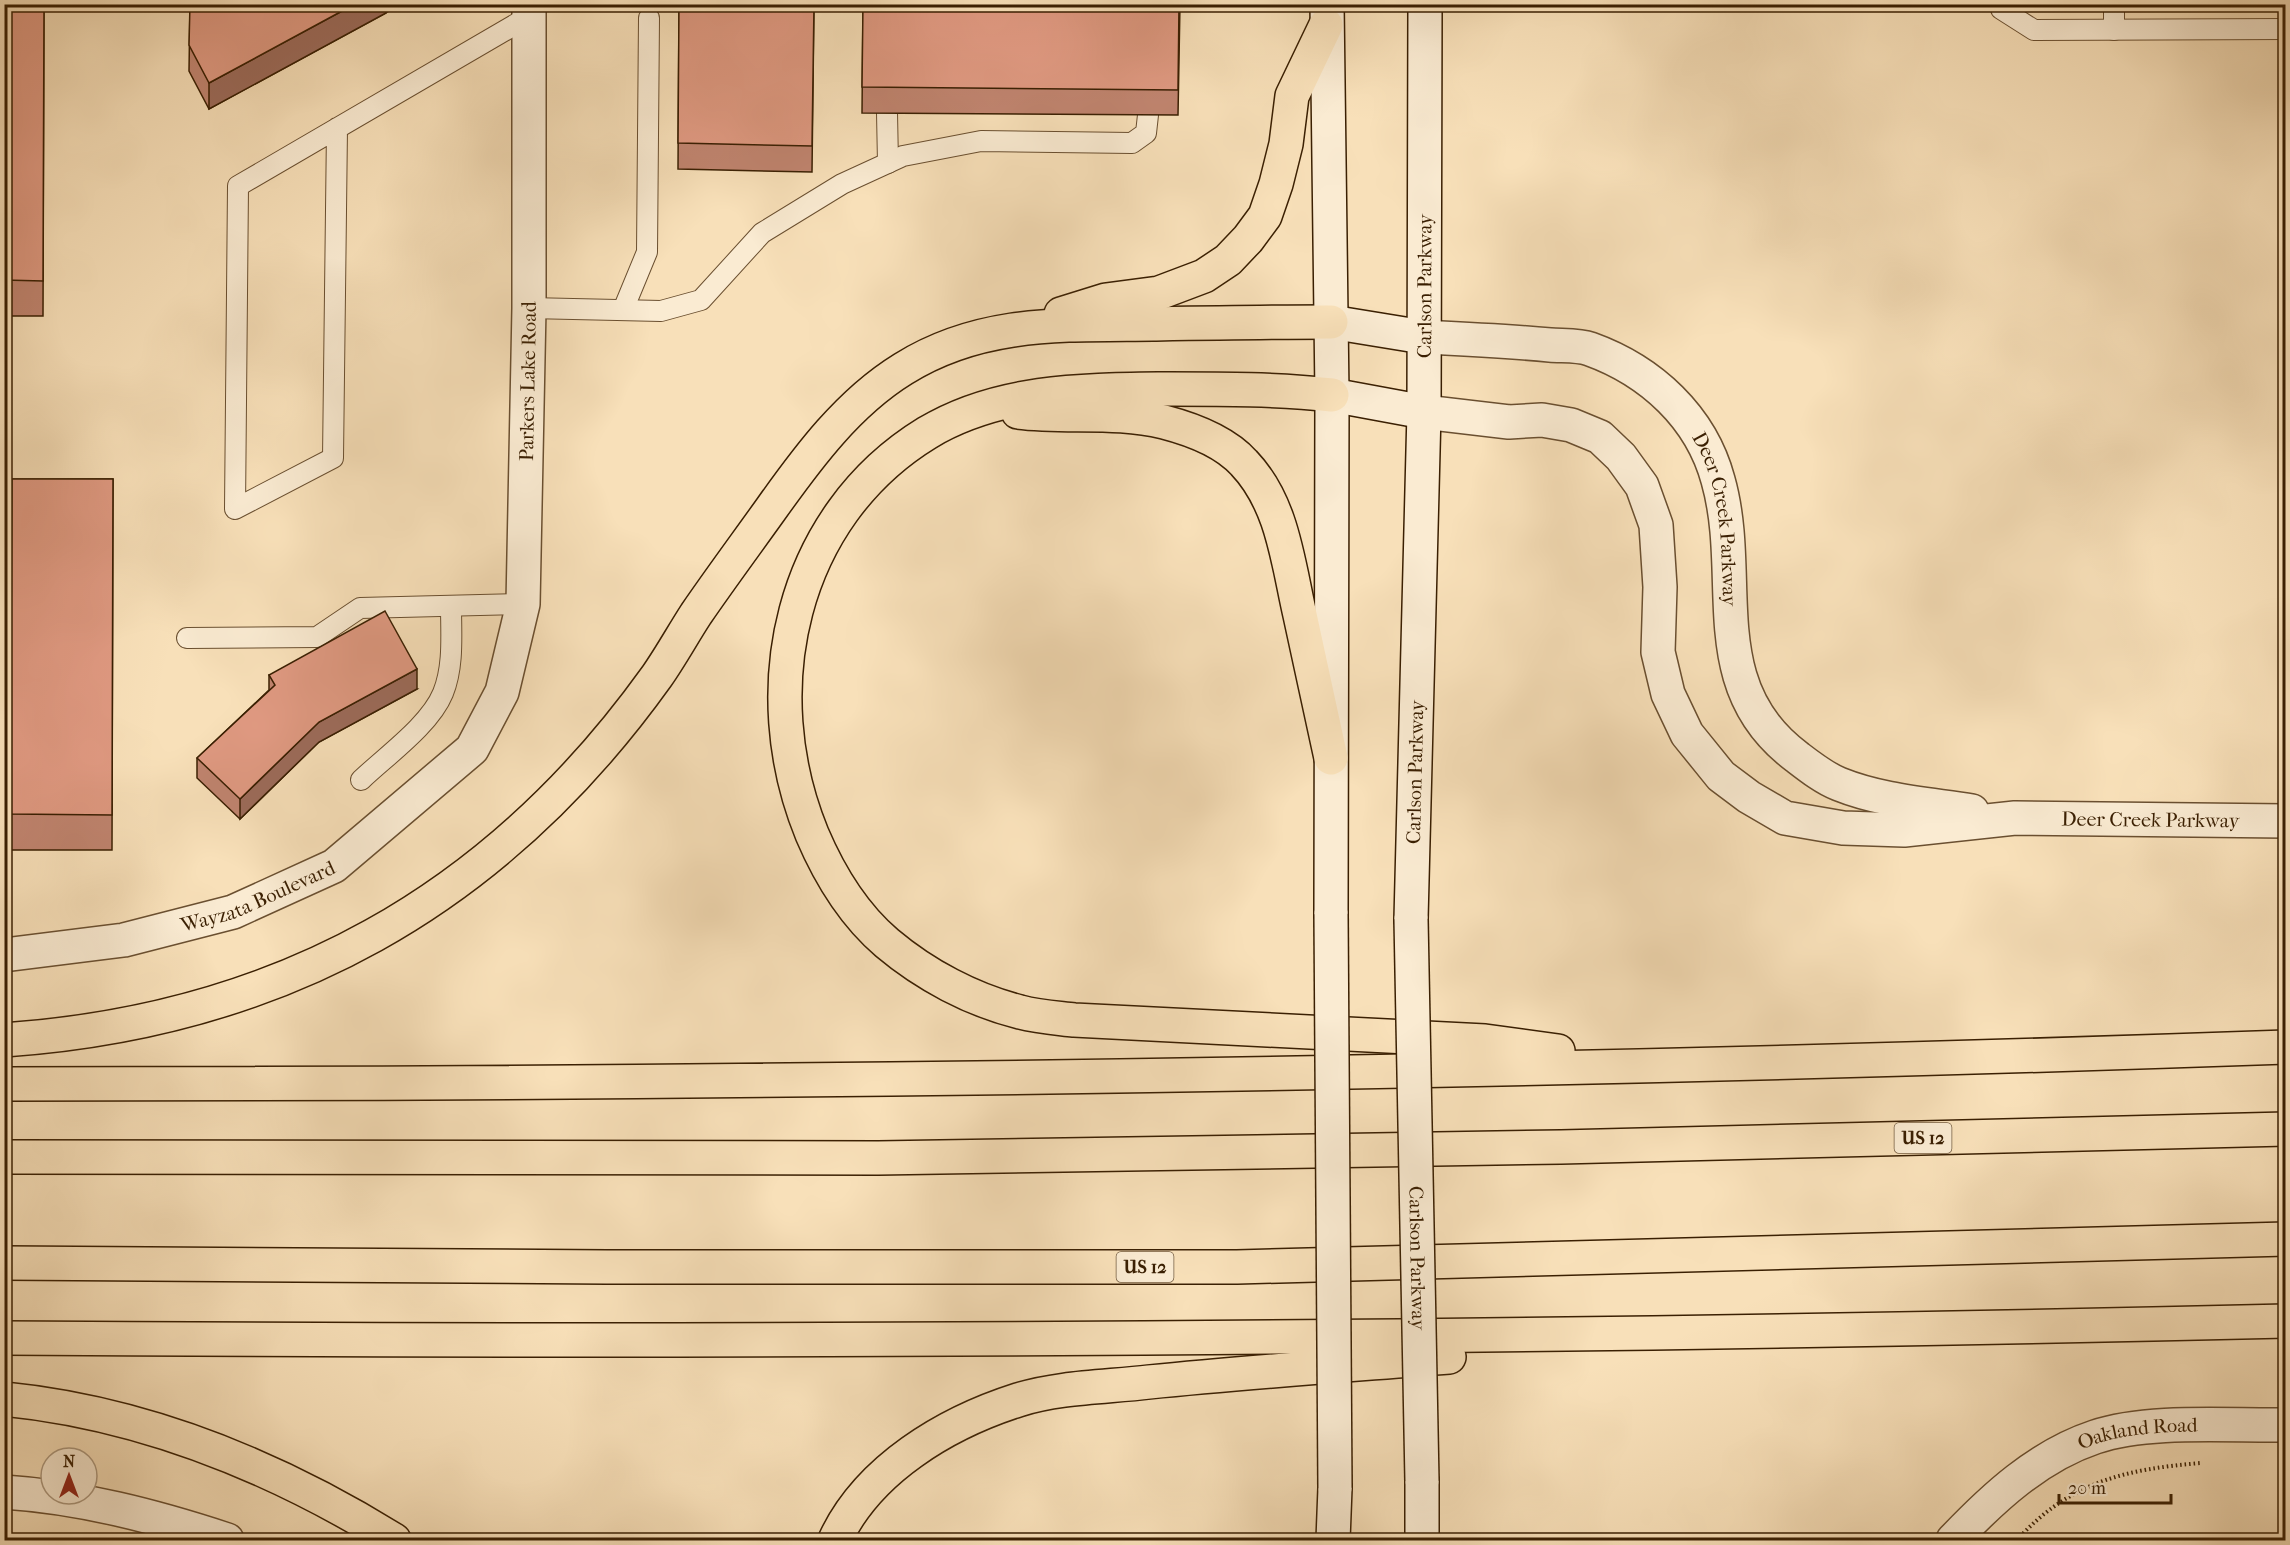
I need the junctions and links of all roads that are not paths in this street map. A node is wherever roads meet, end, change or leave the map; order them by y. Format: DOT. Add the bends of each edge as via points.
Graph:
graph roads {
  1 [pos="1425,4"];
  2 [pos="2000,4"];
  3 [pos="2114,4"];
  4 [pos="528,11"];
  5 [pos="1326,15"];
  6 [pos="649,18"];
  7 [pos="2286,29"];
  8 [pos="2114,30"];
  9 [pos="887,113"];
  10 [pos="1148,115"];
  11 [pos="338,128"];
  12 [pos="888,163"];
  13 [pos="529,308"];
  14 [pos="623,310"];
  15 [pos="1331,322"];
  16 [pos="1005,330"];
  17 [pos="1423,337"];
  18 [pos="1332,395"];
  19 [pos="984,409"];
  20 [pos="1424,412"];
  21 [pos="523,604"];
  22 [pos="451,606"];
  23 [pos="187,638"];
  24 [pos="472,749"];
  25 [pos="1331,758"];
  26 [pos="361,780"];
  27 [pos="2015,818"];
  28 [pos="2286,821"];
  29 [pos="4,955"];
  30 [pos="4,1040"];
  31 [pos="2286,1047"];
  32 [pos="1679,1066"];
  33 [pos="4,1084"];
  34 [pos="2286,1129"];
  35 [pos="4,1157"];
  36 [pos="2286,1239"];
  37 [pos="4,1263"];
  38 [pos="2286,1321"];
  39 [pos="1796,1333"];
  40 [pos="4,1338"];
  41 [pos="4,1399"];
  42 [pos="2286,1425"];
  43 [pos="4,1492"];
  44 [pos="1973,1528"];
  45 [pos="226,1540"];
  46 [pos="394,1540"];
  47 [pos="835,1540"];
  48 [pos="1333,1540"];
  49 [pos="1422,1540"];
  50 [pos="1953,1540"];
  1 -- 17 [label="street, Carlson Parkway"];
  2 -- 8 [label="lane" via="2001,9 2034,30"];
  3 -- 8 [label="lane"];
  4 -- 11 [label="lane"];
  4 -- 13 [label="street, Parkers Lake Road"];
  5 -- 15 [label="street"];
  5 -- 16 [label="highway" via="1292,96 1286,144 1265,216 1228,260 1204,276 1159,293 1106,300"];
  6 -- 14 [label="lane" via="647,252"];
  7 -- 8 [label="lane"];
  9 -- 12 [label="lane"];
  10 -- 12 [label="lane" via="1146,133 1132,143 981,141 903,156"];
  11 -- 11 [label="lane" via="238,186 235,509 333,458"];
  12 -- 14 [label="lane" via="842,184 762,233 701,300 661,311"];
  13 -- 14 [label="lane"];
  13 -- 21 [label="street, Parkers Lake Road"];
  15 -- 16 [label="highway" via="1062,323"];
  15 -- 17 [label="street, Deer Creek Parkway"];
  15 -- 18 [label="street"];
  16 -- 30 [label="highway" via="980,335 904,369 861,402 810,454 657,675 605,743 547,805 461,879 377,935 289,978 238,997 183,1014 67,1036"];
  17 -- 20 [label="street, Carlson Parkway"];
  17 -- 27 [label="street, Deer Creek Parkway" via="1588,348 1629,366 1656,387 1683,409 1703,439 1718,480 1725,518 1730,626 1742,686 1758,719 1781,745 1837,783 1869,794"];
  18 -- 19 [label="highway" via="1276,389 1082,390 1037,395"];
  18 -- 20 [label="street, Deer Creek Parkway"];
  18 -- 25 [label="street"];
  19 -- 25 [label="highway" via="1162,421 1220,444 1244,462 1274,511 1287,546"];
  19 -- 32 [label="highway" via="929,432 888,461 854,495 814,559 794,617 785,704 796,789 821,856 839,887 885,941 944,982 1022,1013 1074,1020 1485,1041"];
  20 -- 27 [label="street, Deer Creek Parkway" via="1571,425 1600,437 1622,458 1642,486 1656,525 1660,586 1658,652 1668,694 1687,734 1722,776 1749,797 1785,818 1843,828 1904,830"];
  20 -- 49 [label="street, Carlson Parkway, bridge" via="1411,919"];
  21 -- 22 [label="lane"];
  21 -- 24 [label="street, Parkers Lake Road" via="502,692"];
  22 -- 23 [label="lane" via="360,608 317,637"];
  22 -- 26 [label="lane" via="450,663 443,694 427,718"];
  24 -- 29 [label="street, Wayzata Boulevard" via="334,866 232,912 124,940"];
  25 -- 48 [label="street, bridge"];
  27 -- 28 [label="street, Deer Creek Parkway"];
  31 -- 32 [label="highway"];
  32 -- 33 [label="highway" via="893,1079"];
  34 -- 35 [label="highway, US 12" via="878,1158"];
  36 -- 37 [label="highway, US 12" via="1237,1267"];
  38 -- 39 [label="highway"];
  39 -- 40 [label="highway" via="1117,1340"];
  39 -- 47 [label="highway" via="1258,1371 1020,1399 928,1440 869,1491"];
  41 -- 46 [label="highway" via="91,1413 162,1431 232,1456 311,1492"];
  42 -- 44 [label="street, Oakland Road" via="2148,1427 2096,1437 2046,1461 2001,1492"];
  43 -- 45 [label="street" via="40,1494 132,1511"];
  44 -- 50 [label="street, Oakland Road"];
}
